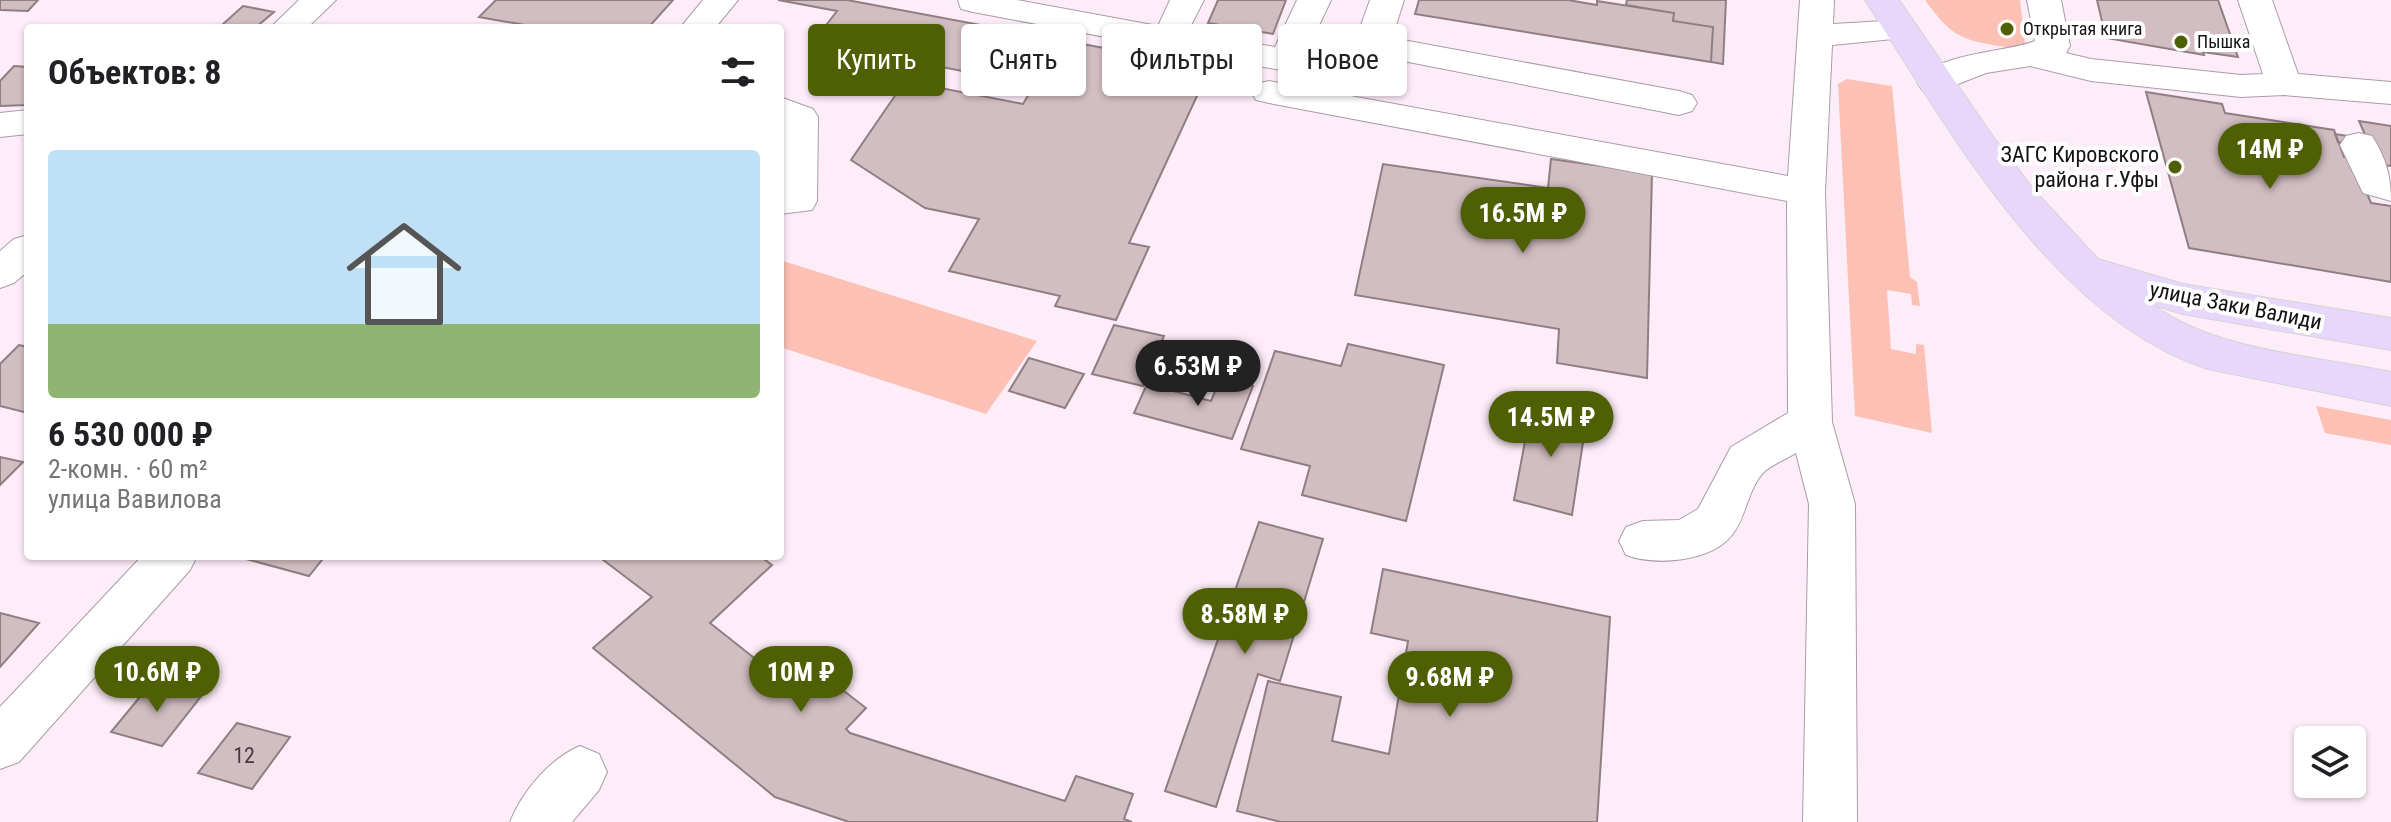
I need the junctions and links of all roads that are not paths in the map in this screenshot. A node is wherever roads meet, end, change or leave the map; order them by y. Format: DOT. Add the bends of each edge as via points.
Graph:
graph roads {
  1 [pos="319,0"];
  2 [pos="721,0"];
  3 [pos="1314,0"];
  4 [pos="1387,0"];
  5 [pos="1882,0"];
  6 [pos="2044,0"];
  7 [pos="2255,0"];
  8 [pos="973,2"];
  9 [pos="1816,18"];
  10 [pos="292,24"];
  11 [pos="700,24"];
  12 [pos="1303,24"];
  13 [pos="1378,24"];
  14 [pos="1902,30"];
  15 [pos="2030,55"];
  16 [pos="1278,59"];
  17 [pos="1407,61"];
  18 [pos="1935,82"];
  19 [pos="2284,84"];
  20 [pos="2339,87"];
  21 [pos="1269,92"];
  22 [pos="2391,93"];
  23 [pos="1679,103"];
  24 [pos="784,111"];
  25 [pos="24,122"];
  26 [pos="0,125"];
  27 [pos="2391,188"];
  28 [pos="1806,192"];
  29 [pos="784,201"];
  30 [pos="24,252"];
  31 [pos="2084,268"];
  32 [pos="0,273"];
  33 [pos="2391,334"];
  34 [pos="2391,389"];
  35 [pos="1810,422"];
  36 [pos="1643,541"];
  37 [pos="169,560"];
  38 [pos="0,744"];
  39 [pos="580,772"];
  40 [pos="537,822"];
  41 [pos="1830,822"];
  1 -- 10 [label="street"];
  2 -- 11 [label="street"];
  3 -- 12 [label="street"];
  4 -- 13 [label="street"];
  5 -- 14 [label="main road, улица Заки Валиди"];
  6 -- 15 [label="street" via="2053,46"];
  7 -- 19 [label="street"];
  8 -- 16 [label="street"];
  9 -- 14 [label="street"];
  9 -- 28 [label="street"];
  14 -- 18 [label="main road, улица Заки Валиди"];
  15 -- 18 [label="street" via="1978,63"];
  15 -- 19 [label="street" via="2091,70 2241,86"];
  17 -- 23 [label="street"];
  18 -- 31 [label="main road, улица Заки Валиди" via="2041,225"];
  19 -- 20 [label="street"];
  20 -- 22 [label="street"];
  20 -- 27 [label="street" via="2376,184"];
  21 -- 28 [label="street"];
  24 -- 29 [label="street" via="800,117 798,201"];
  25 -- 26 [label="street"];
  28 -- 35 [label="street"];
  30 -- 32 [label="street"];
  31 -- 33 [label="main road, улица Заки Валиди" via="2183,299"];
  31 -- 34 [label="main road, улица Заки Валиди" via="2146,323 2200,350"];
  35 -- 36 [label="street" via="1747,460 1715,523 1686,540"];
  35 -- 41 [label="street" via="1832,504"];
  37 -- 38 [label="street"];
  39 -- 40 [label="street"];
}
